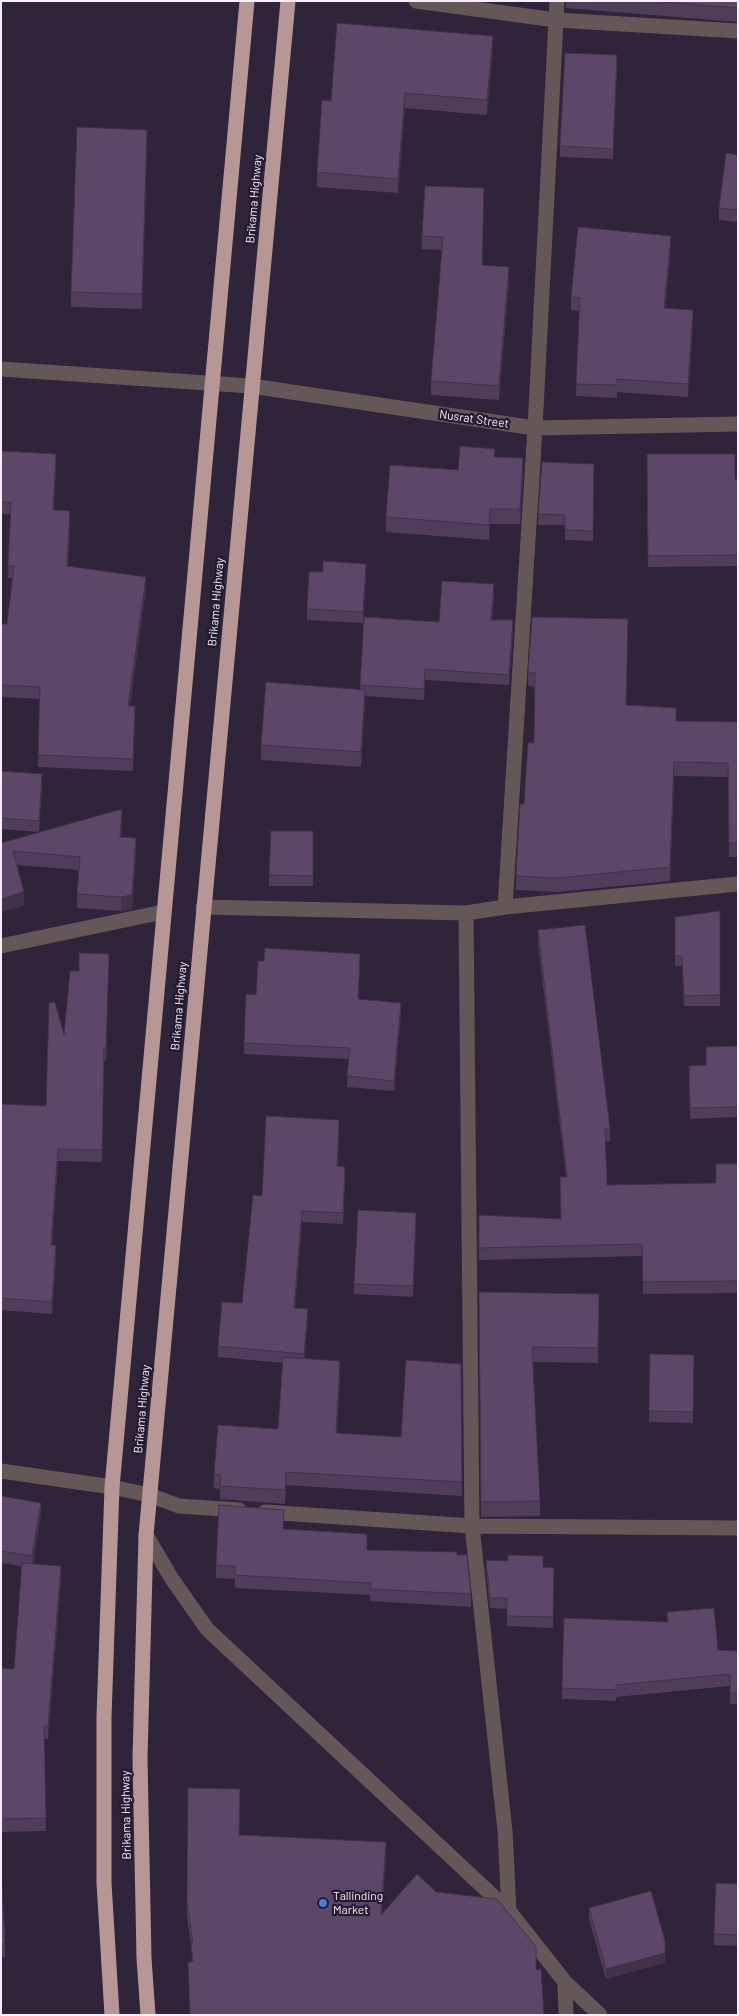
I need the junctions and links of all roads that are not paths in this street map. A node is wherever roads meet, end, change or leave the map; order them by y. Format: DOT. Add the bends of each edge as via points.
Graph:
graph roads {
  1 [pos="247,1"];
  2 [pos="288,1"];
  3 [pos="416,1"];
  4 [pos="557,1"];
  5 [pos="556,20"];
  6 [pos="738,31"];
  7 [pos="1,369"];
  8 [pos="212,383"];
  9 [pos="251,386"];
  10 [pos="738,424"];
  11 [pos="536,428"];
  12 [pos="738,884"];
  13 [pos="203,907"];
  14 [pos="505,907"];
  15 [pos="163,912"];
  16 [pos="466,913"];
  17 [pos="1,946"];
  18 [pos="1,1471"];
  19 [pos="112,1487"];
  20 [pos="149,1495"];
  21 [pos="472,1526"];
  22 [pos="738,1528"];
  23 [pos="146,1535"];
  24 [pos="509,1911"];
  25 [pos="565,1982"];
  26 [pos="112,2015"];
  27 [pos="148,2015"];
  28 [pos="566,2015"];
  29 [pos="600,2015"];
  1 -- 8 [label="highway, Brikama Highway"];
  2 -- 9 [label="highway, Brikama Highway"];
  3 -- 5 [label="street"];
  4 -- 5 [label="street"];
  5 -- 6 [label="street"];
  5 -- 11 [label="street"];
  7 -- 8 [label="street, Nusrat Street"];
  8 -- 9 [label="street, Nusrat Street"];
  8 -- 15 [label="highway, Brikama Highway"];
  9 -- 11 [label="street, Nusrat Street"];
  9 -- 13 [label="highway, Brikama Highway"];
  10 -- 11 [label="street, Nusrat Street"];
  11 -- 14 [label="street"];
  12 -- 14 [label="street"];
  13 -- 16 [label="street"];
  13 -- 20 [label="highway, Brikama Highway"];
  14 -- 16 [label="street"];
  15 -- 17 [label="street"];
  15 -- 19 [label="highway, Brikama Highway"];
  16 -- 21 [label="street"];
  18 -- 19 [label="street"];
  19 -- 20 [label="street"];
  19 -- 26 [label="highway, Brikama Highway" via="104,1717 104,1883"];
  20 -- 21 [label="street" via="179,1506"];
  20 -- 23 [label="highway, Brikama Highway"];
  21 -- 22 [label="street"];
  21 -- 24 [label="street" via="505,1831"];
  23 -- 24 [label="street" via="207,1629"];
  23 -- 27 [label="highway, Brikama Highway" via="140,1758"];
  24 -- 25 [label="street"];
  25 -- 28 [label="street"];
  25 -- 29 [label="street"];
}
